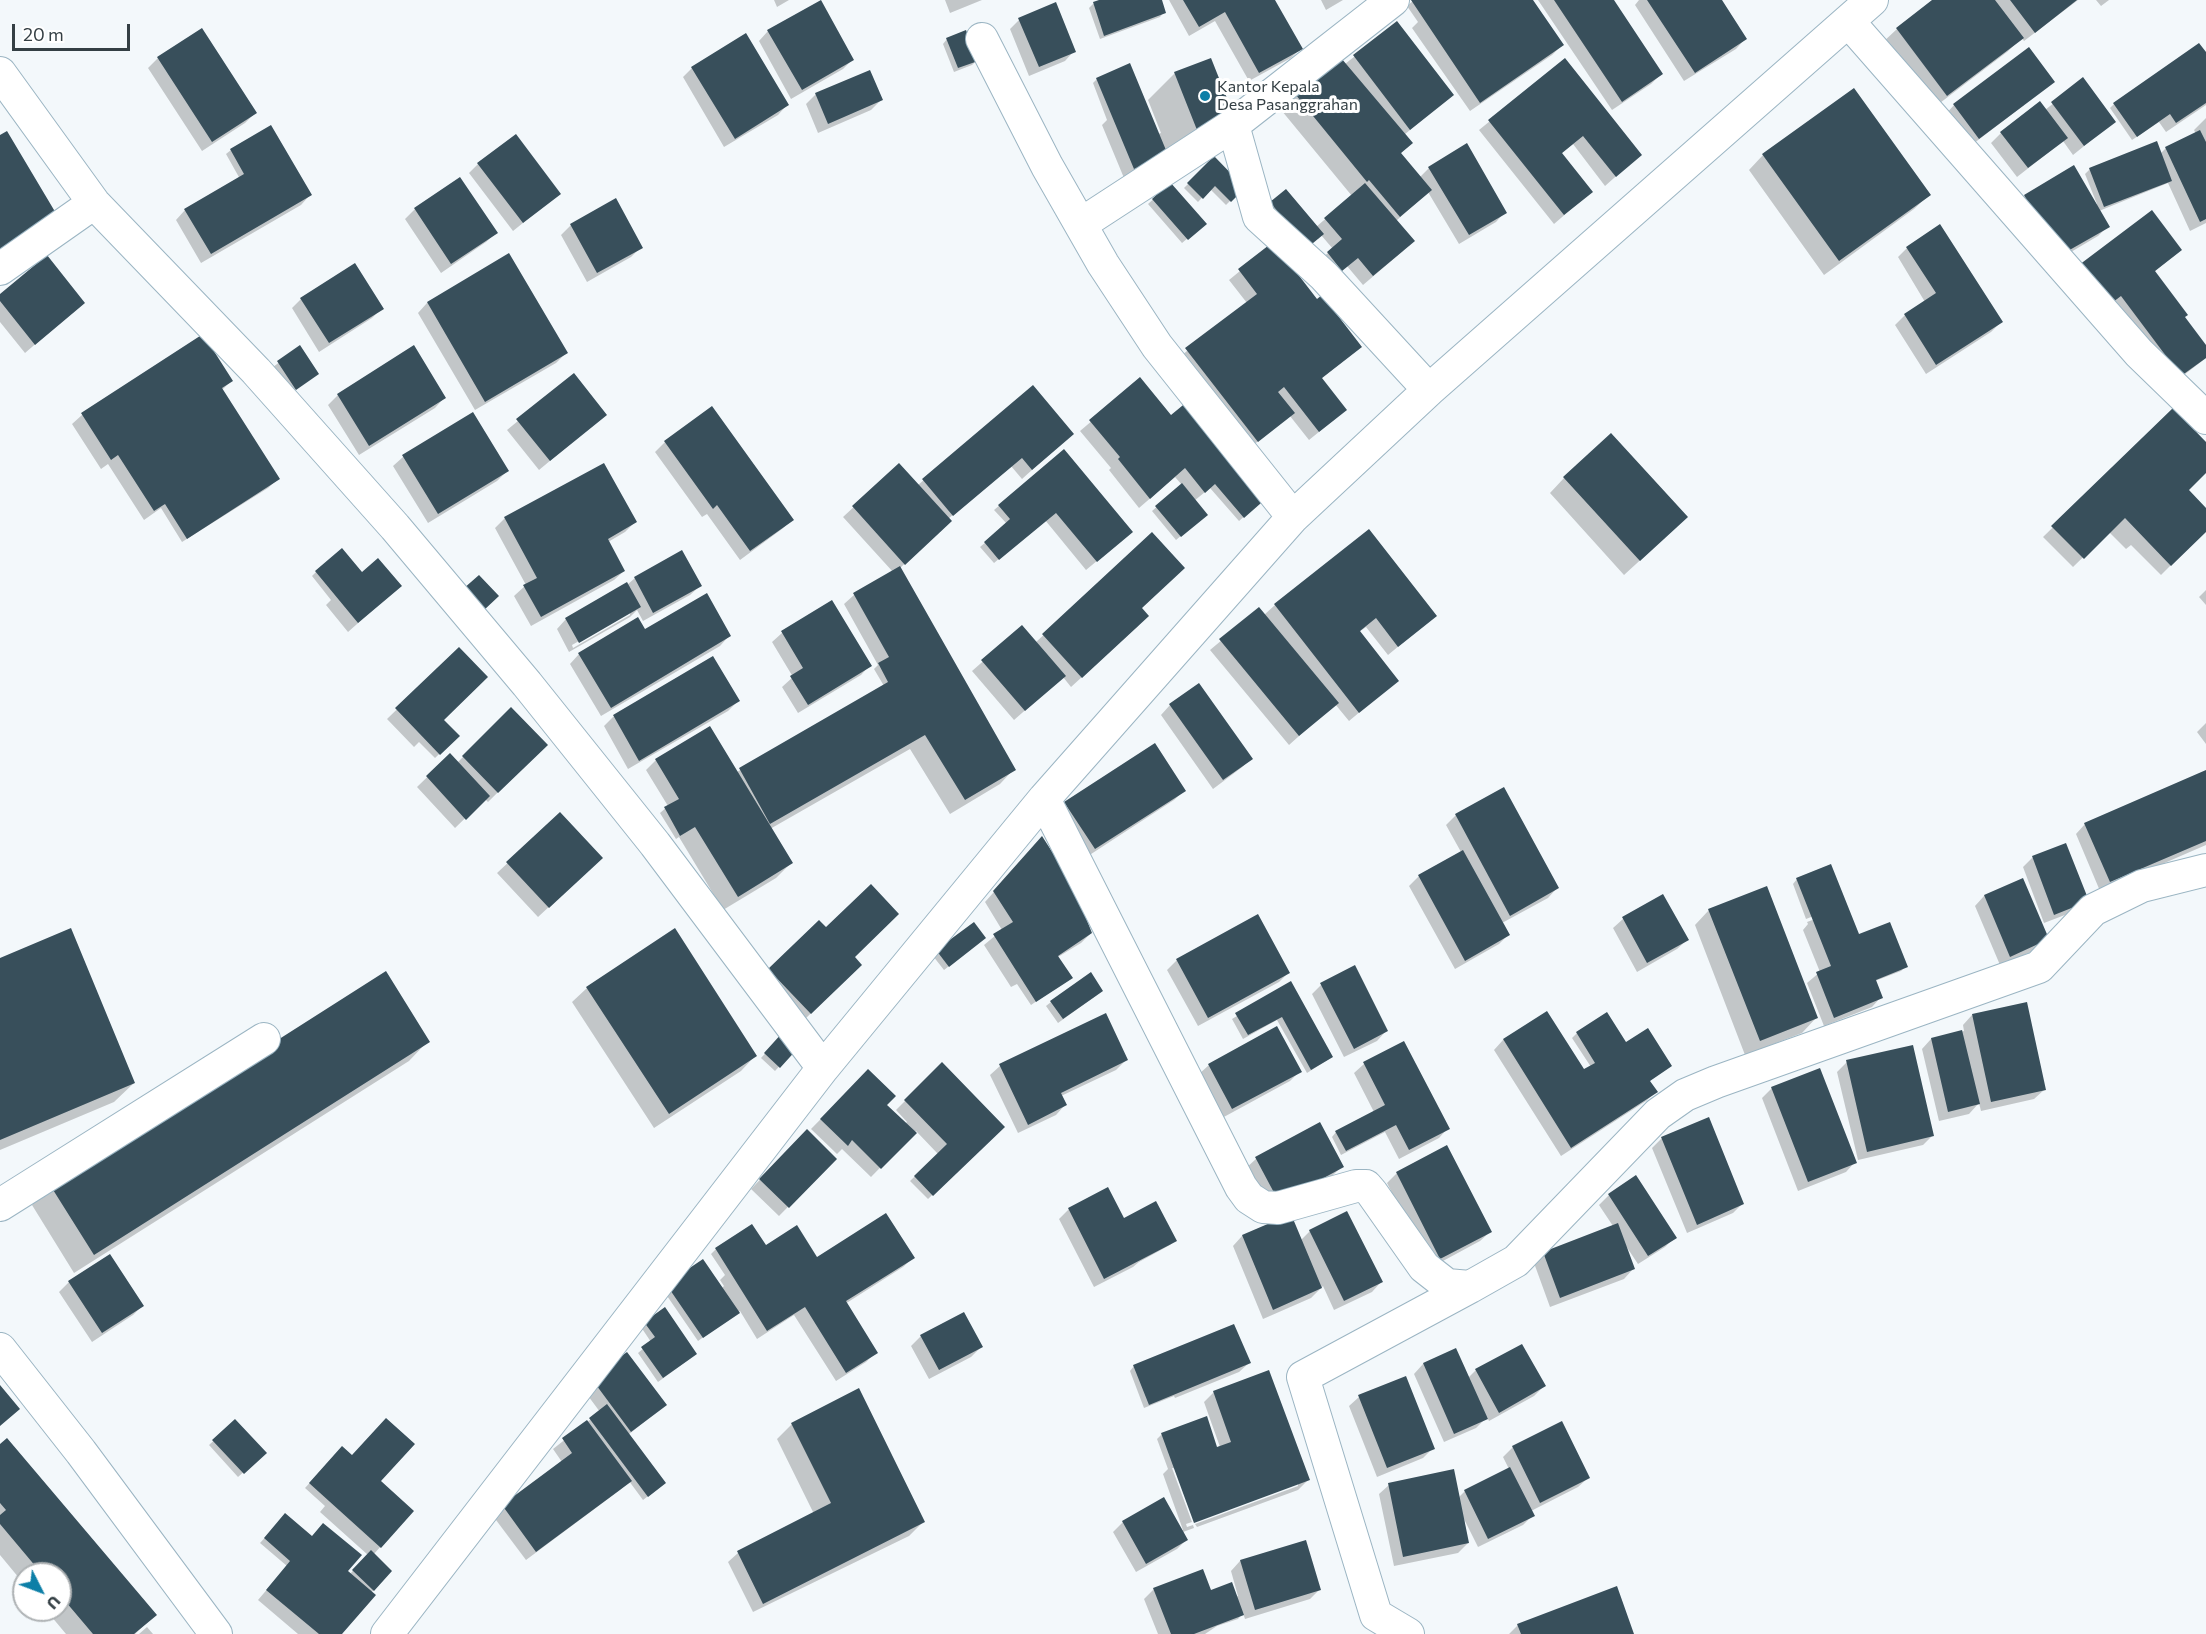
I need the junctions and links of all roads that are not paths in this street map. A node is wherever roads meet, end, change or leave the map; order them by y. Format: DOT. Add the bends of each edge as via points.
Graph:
graph roads {
  1 [pos="1393,0"];
  2 [pos="1872,0"];
  3 [pos="1848,21"];
  4 [pos="982,39"];
  5 [pos="0,73"];
  6 [pos="1233,125"];
  7 [pos="94,203"];
  8 [pos="1081,224"];
  9 [pos="0,269"];
  10 [pos="1429,390"];
  11 [pos="2206,418"];
  12 [pos="1293,517"];
  13 [pos="1044,799"];
  14 [pos="2206,870"];
  15 [pos="264,1039"];
  16 [pos="823,1068"];
  17 [pos="0,1205"];
  18 [pos="1470,1287"];
  19 [pos="0,1349"];
  20 [pos="216,1634"];
  21 [pos="387,1634"];
  22 [pos="1408,1634"];
  1 -- 6 [label="street"];
  2 -- 3 [label="street"];
  3 -- 10 [label="street"];
  3 -- 11 [label="street" via="2139,354"];
  4 -- 8 [label="street"];
  5 -- 7 [label="street"];
  6 -- 8 [label="street"];
  6 -- 10 [label="street" via="1259,217 1324,276"];
  7 -- 9 [label="street"];
  7 -- 16 [label="street" via="256,371 520,675 655,844"];
  8 -- 12 [label="street" via="1157,346"];
  10 -- 12 [label="street"];
  12 -- 13 [label="street"];
  13 -- 16 [label="street"];
  13 -- 18 [label="street" via="1249,1198 1263,1207 1278,1208 1356,1185 1366,1186 1424,1267 1447,1285"];
  14 -- 18 [label="street" via="2142,886 2093,910 2039,967 1685,1095 1658,1114 1516,1261"];
  15 -- 17 [label="street"];
  16 -- 21 [label="street"];
  18 -- 22 [label="street" via="1303,1377 1376,1615"];
  19 -- 20 [label="street"];
}
